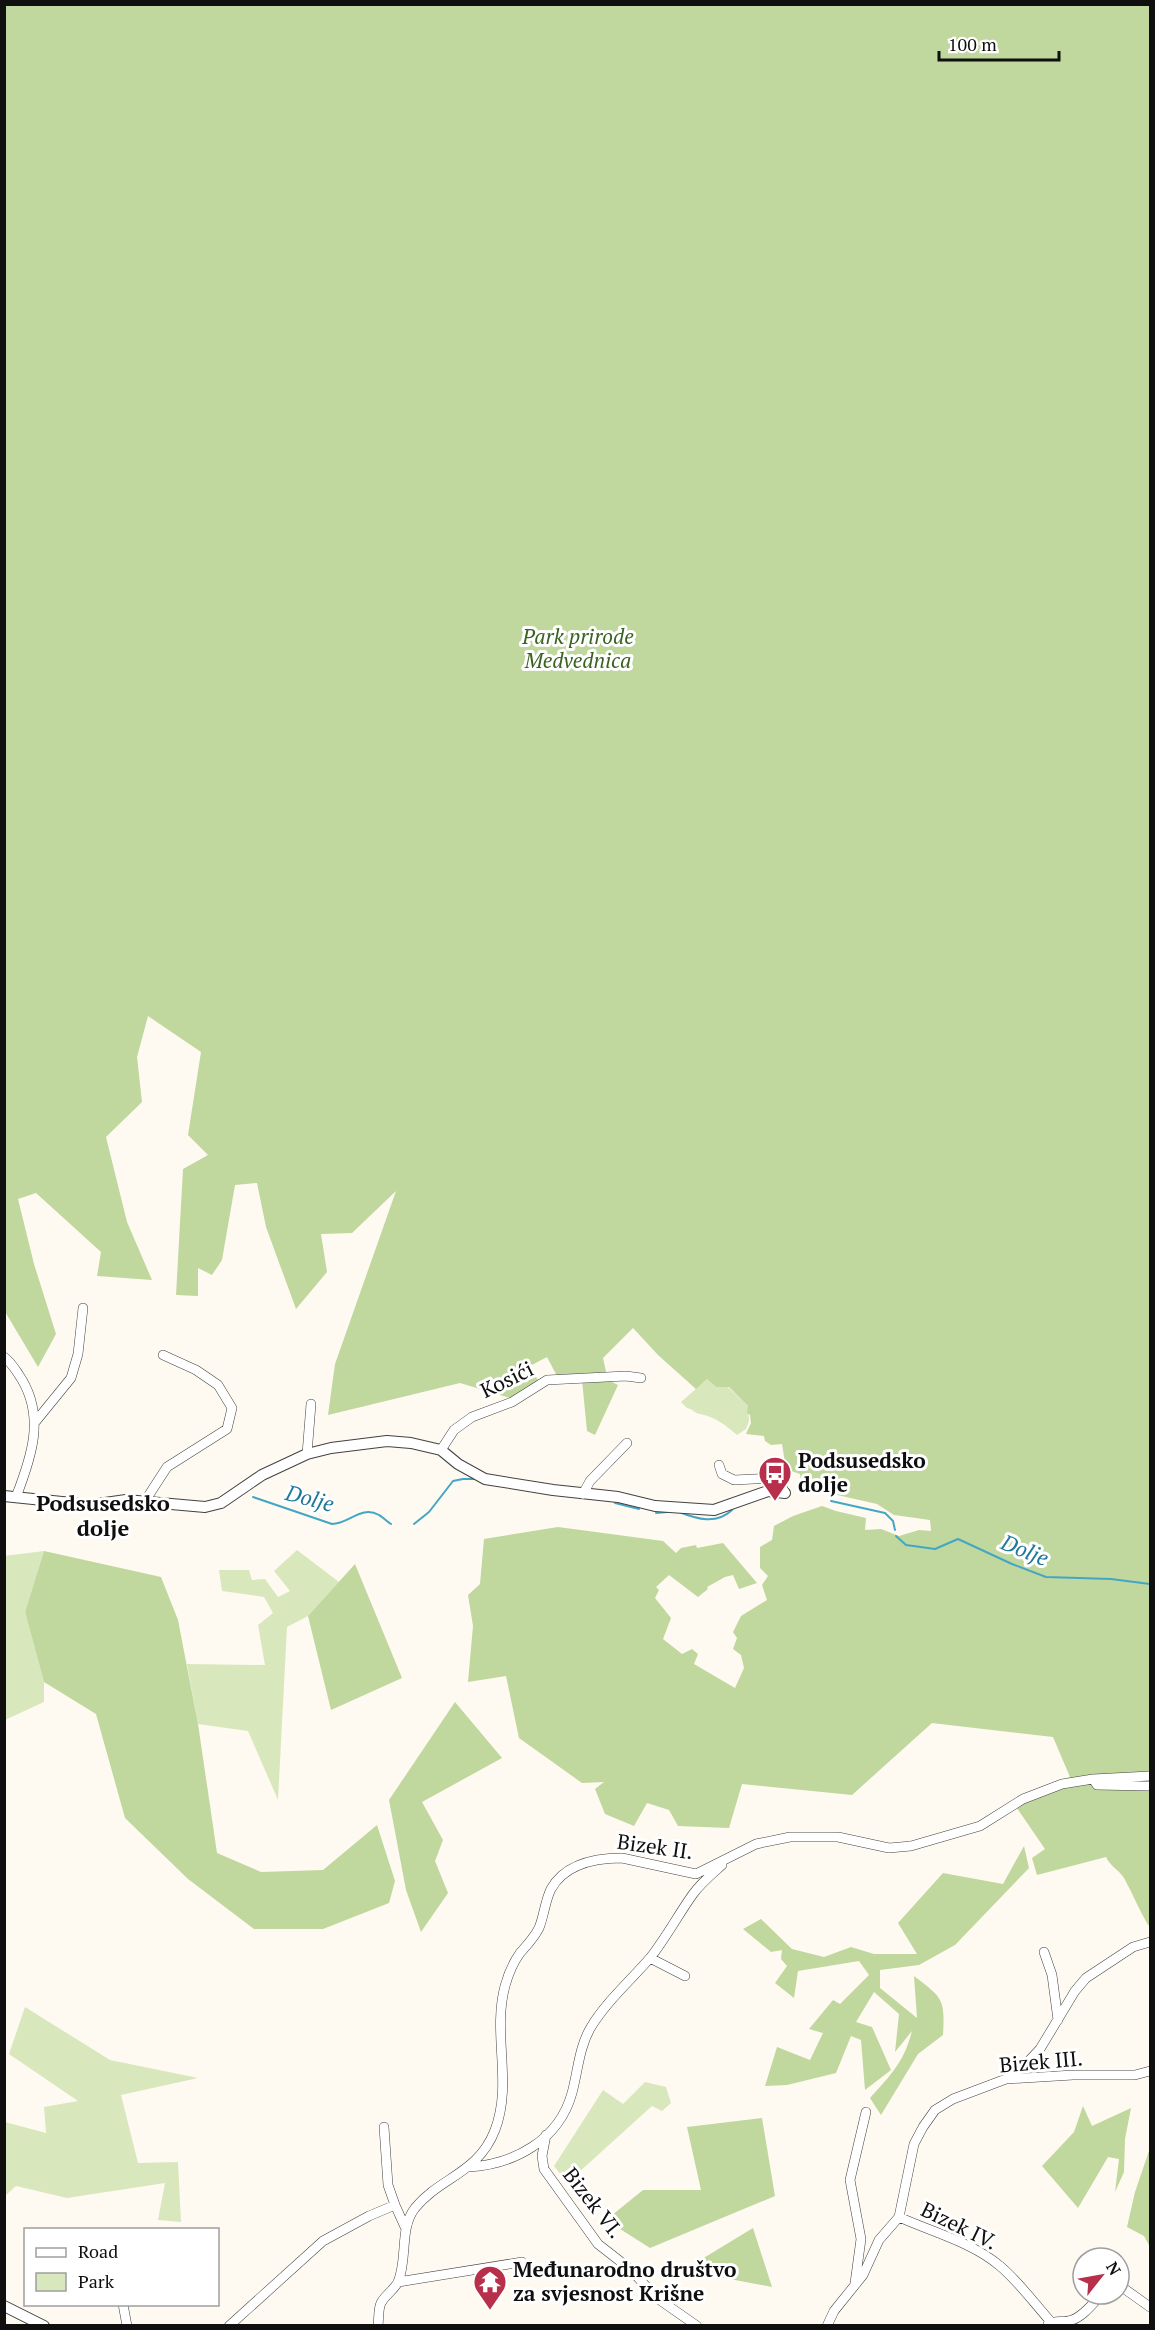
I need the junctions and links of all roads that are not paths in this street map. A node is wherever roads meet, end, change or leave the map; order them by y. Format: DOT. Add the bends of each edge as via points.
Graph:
graph roads {
  1 [pos="83,1308"];
  2 [pos="163,1355"];
  3 [pos="4,1358"];
  4 [pos="641,1378"];
  5 [pos="311,1404"];
  6 [pos="36,1421"];
  7 [pos="627,1443"];
  8 [pos="441,1450"];
  9 [pos="307,1454"];
  10 [pos="718,1465"];
  11 [pos="785,1493"];
  12 [pos="583,1494"];
  13 [pos="10,1496"];
  14 [pos="146,1501"];
  15 [pos="1150,1776"];
  16 [pos="1093,1779"];
  17 [pos="1150,1786"];
  18 [pos="725,1861"];
  19 [pos="1150,1942"];
  20 [pos="1044,1952"];
  21 [pos="650,1958"];
  22 [pos="685,1976"];
  23 [pos="1058,2020"];
  24 [pos="1150,2072"];
  25 [pos="1006,2079"];
  26 [pos="866,2112"];
  27 [pos="384,2127"];
  28 [pos="546,2134"];
  29 [pos="469,2167"];
  30 [pos="395,2205"];
  31 [pos="898,2217"];
  32 [pos="405,2227"];
  33 [pos="522,2262"];
  34 [pos="398,2282"];
  35 [pos="854,2289"];
  36 [pos="1131,2294"];
  37 [pos="4,2306"];
  38 [pos="123,2306"];
  39 [pos="1089,2306"];
  40 [pos="1150,2307"];
  41 [pos="1048,2324"];
  42 [pos="44,2325"];
  43 [pos="127,2325"];
  44 [pos="229,2325"];
  45 [pos="378,2325"];
  46 [pos="697,2325"];
  47 [pos="827,2325"];
  1 -- 6 [label="street" via="71,1378"];
  2 -- 14 [label="street" via="218,1385 232,1408 227,1429 167,1467"];
  3 -- 6 [label="street" via="27,1386"];
  4 -- 8 [label="street, Kosići" via="547,1380 512,1402 472,1417 454,1430"];
  5 -- 9 [label="street"];
  6 -- 13 [label="street" via="28,1466"];
  7 -- 12 [label="street" via="590,1481"];
  8 -- 9 [label="street" via="387,1441"];
  8 -- 12 [label="street" via="485,1479"];
  9 -- 14 [label="street" via="262,1475 221,1503 205,1507"];
  10 -- 11 [label="street" via="729,1479 772,1478"];
  11 -- 12 [label="street" via="768,1491 714,1510 655,1506"];
  13 -- 14 [label="street" via="91,1505"];
  15 -- 16 [label="street, Bizek II."];
  16 -- 17 [label="street" via="1097,1785"];
  16 -- 18 [label="street, Bizek II." via="1062,1784 1023,1799 980,1826 930,1842 889,1848 838,1837 790,1837 756,1844"];
  18 -- 21 [label="street" via="695,1892"];
  18 -- 29 [label="street, Bizek II." via="696,1874 622,1858 593,1859 562,1875 551,1890 540,1926 515,1960 504,1988 502,2106 494,2132"];
  19 -- 23 [label="street" via="1133,1947 1086,1977"];
  20 -- 23 [label="street" via="1052,1975"];
  21 -- 22 [label="street"];
  21 -- 28 [label="street" via="591,2027 567,2107 557,2125"];
  23 -- 25 [label="street" via="1040,2049"];
  24 -- 25 [label="street, Bizek III."];
  25 -- 31 [label="street, Bizek III." via="953,2099 929,2117 914,2144"];
  26 -- 35 [label="street" via="850,2180 861,2239"];
  27 -- 30 [label="street" via="388,2185"];
  28 -- 29 [label="street" via="522,2155 489,2166"];
  28 -- 46 [label="street, Bizek VI." via="544,2169 589,2234 652,2294"];
  29 -- 32 [label="street, Bizek II." via="430,2194"];
  30 -- 32 [label="street"];
  30 -- 44 [label="street" via="323,2241"];
  31 -- 35 [label="street, Bizek III." via="879,2240"];
  31 -- 41 [label="street, Bizek IV." via="990,2259 1007,2273"];
  32 -- 34 [label="street, Bizek II."];
  33 -- 34 [label="street"];
  34 -- 45 [label="street, Bizek II." via="381,2304"];
  35 -- 47 [label="street, Bizek III."];
  36 -- 40 [label="street"];
  37 -- 42 [label="street"];
  38 -- 43 [label="street"];
  39 -- 41 [label="street, Bizek IV." via="1072,2320"];
}
